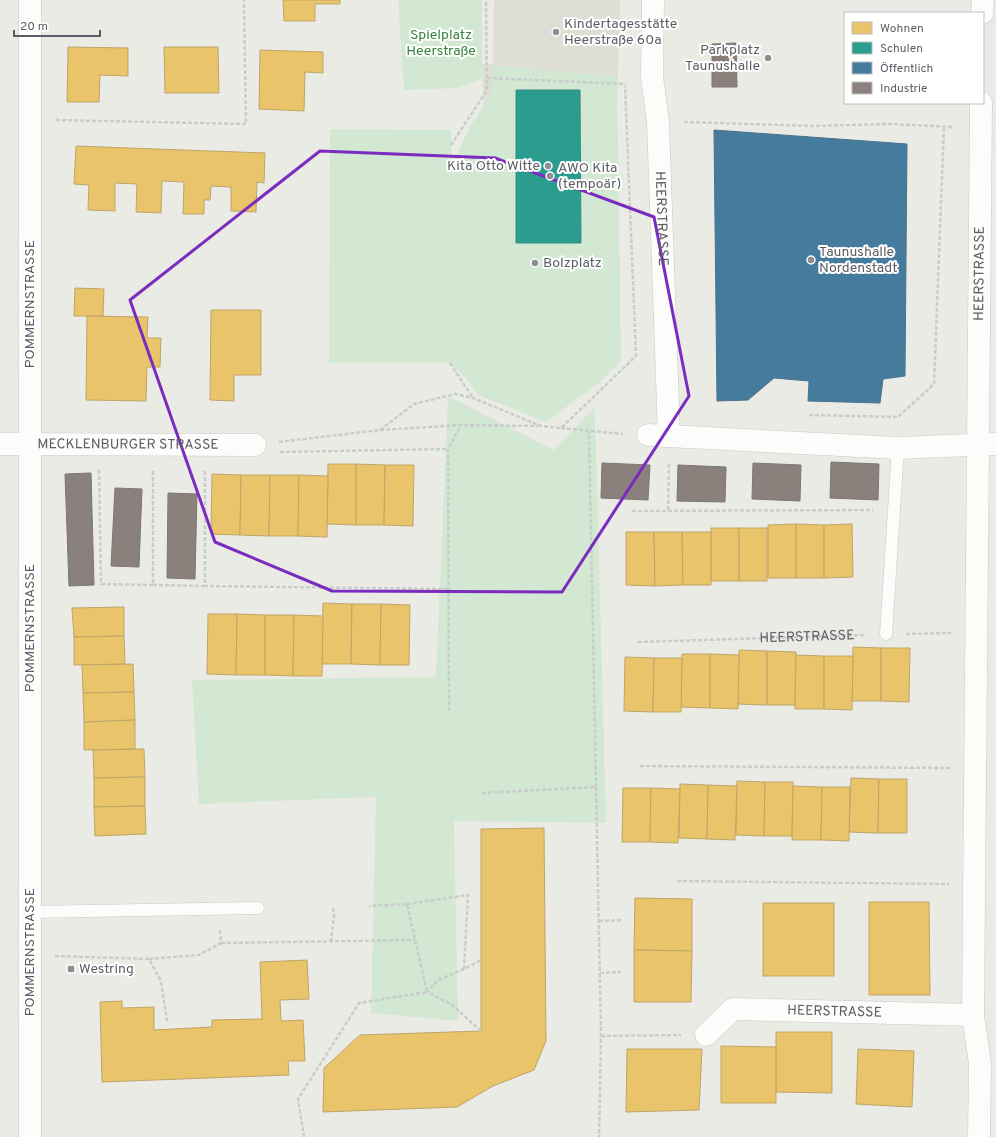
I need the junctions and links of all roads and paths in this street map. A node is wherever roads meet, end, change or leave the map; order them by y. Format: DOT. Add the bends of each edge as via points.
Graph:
graph roads {
  1 [pos="30,0"];
  2 [pos="244,0"];
  3 [pos="486,0"];
  4 [pos="653,0"];
  5 [pos="983,0"];
  6 [pos="982,12"];
  7 [pos="487,78"];
  8 [pos="981,104"];
  9 [pos="30,120"];
  10 [pos="658,122"];
  11 [pos="944,127"];
  12 [pos="981,127"];
  13 [pos="451,144"];
  14 [pos="450,363"];
  15 [pos="473,398"];
  16 [pos="804,415"];
  17 [pos="461,425"];
  18 [pos="540,426"];
  19 [pos="561,428"];
  20 [pos="380,430"];
  21 [pos="589,432"];
  22 [pos="648,435"];
  23 [pos="669,436"];
  24 [pos="30,442"];
  25 [pos="98,443"];
  26 [pos="0,444"];
  27 [pos="153,444"];
  28 [pos="986,444"];
  29 [pos="205,445"];
  30 [pos="255,445"];
  31 [pos="898,448"];
  32 [pos="448,449"];
  33 [pos="668,510"];
  34 [pos="895,510"];
  35 [pos="632,511"];
  36 [pos="153,585"];
  37 [pos="205,586"];
  38 [pos="448,589"];
  39 [pos="976,632"];
  40 [pos="886,634"];
  41 [pos="638,642"];
  42 [pos="449,711"];
  43 [pos="640,766"];
  44 [pos="975,768"];
  45 [pos="596,787"];
  46 [pos="482,793"];
  47 [pos="677,881"];
  48 [pos="974,884"];
  49 [pos="407,904"];
  50 [pos="333,906"];
  51 [pos="369,906"];
  52 [pos="219,908"];
  53 [pos="258,908"];
  54 [pos="30,912"];
  55 [pos="621,920"];
  56 [pos="599,921"];
  57 [pos="415,940"];
  58 [pos="331,942"];
  59 [pos="221,943"];
  60 [pos="30,955"];
  61 [pos="149,959"];
  62 [pos="481,960"];
  63 [pos="464,970"];
  64 [pos="621,972"];
  65 [pos="600,973"];
  66 [pos="427,992"];
  67 [pos="973,1015"];
  68 [pos="167,1021"];
  69 [pos="481,1031"];
  70 [pos="706,1035"];
  71 [pos="601,1036"];
  72 [pos="30,1137"];
  73 [pos="304,1137"];
  74 [pos="599,1137"];
  75 [pos="979,1137"];
  1 -- 9 [label="street, POMMERNSTRASSE"];
  2 -- 9 [label="path" via="246,124"];
  3 -- 7 [label="path"];
  4 -- 10 [label="street, HEERSTRASSE" via="652,77"];
  5 -- 6 [label="street"];
  7 -- 13 [label="path" via="487,90"];
  7 -- 19 [label="path" via="625,84 636,356"];
  8 -- 12 [label="street, HEERSTRASSE"];
  9 -- 24 [label="street, POMMERNSTRASSE"];
  10 -- 11 [label="path" via="813,126 890,124"];
  10 -- 23 [label="street, HEERSTRASSE"];
  11 -- 12 [label="path"];
  11 -- 16 [label="path" via="934,384 898,417"];
  12 -- 28 [label="street, HEERSTRASSE"];
  14 -- 15 [label="path"];
  15 -- 18 [label="path"];
  15 -- 20 [label="path" via="455,394 414,404"];
  17 -- 18 [label="path"];
  17 -- 20 [label="path"];
  17 -- 32 [label="path"];
  18 -- 19 [label="path"];
  19 -- 21 [label="path"];
  20 -- 30 [label="path"];
  21 -- 22 [label="path"];
  21 -- 45 [label="path"];
  22 -- 23 [label="street"];
  23 -- 31 [label="street"];
  23 -- 33 [label="path"];
  24 -- 25 [label="street, MECKLENBURGER STRASSE"];
  24 -- 26 [label="street, MECKLENBURGER STRASSE"];
  24 -- 54 [label="street, POMMERNSTRASSE"];
  25 -- 27 [label="street, MECKLENBURGER STRASSE"];
  25 -- 36 [label="path" via="101,584"];
  27 -- 29 [label="street, MECKLENBURGER STRASSE"];
  27 -- 36 [label="path"];
  28 -- 31 [label="street"];
  28 -- 39 [label="street, HEERSTRASSE"];
  29 -- 30 [label="street, MECKLENBURGER STRASSE"];
  29 -- 37 [label="path"];
  30 -- 32 [label="path" via="275,452"];
  31 -- 34 [label="lane"];
  32 -- 38 [label="path"];
  33 -- 34 [label="path"];
  33 -- 35 [label="path"];
  34 -- 40 [label="lane"];
  36 -- 37 [label="path"];
  37 -- 38 [label="path"];
  38 -- 42 [label="path"];
  39 -- 40 [label="path, HEERSTRASSE"];
  39 -- 44 [label="street, HEERSTRASSE"];
  40 -- 41 [label="path, HEERSTRASSE"];
  43 -- 44 [label="path"];
  44 -- 48 [label="street, HEERSTRASSE"];
  45 -- 46 [label="path"];
  45 -- 56 [label="path"];
  47 -- 48 [label="path"];
  48 -- 67 [label="street, HEERSTRASSE"];
  49 -- 51 [label="path"];
  49 -- 57 [label="path"];
  49 -- 63 [label="path" via="468,895"];
  50 -- 58 [label="path"];
  52 -- 53 [label="lane"];
  52 -- 54 [label="lane"];
  52 -- 59 [label="path"];
  54 -- 60 [label="street, POMMERNSTRASSE"];
  55 -- 56 [label="path"];
  56 -- 65 [label="path"];
  57 -- 58 [label="path"];
  57 -- 66 [label="path"];
  58 -- 59 [label="path"];
  59 -- 61 [label="path" via="199,954"];
  60 -- 61 [label="path"];
  60 -- 72 [label="street, POMMERNSTRASSE"];
  61 -- 68 [label="path" via="161,981"];
  62 -- 63 [label="path"];
  63 -- 66 [label="path" via="438,980"];
  64 -- 65 [label="path"];
  65 -- 71 [label="path"];
  66 -- 69 [label="path" via="451,1004"];
  66 -- 73 [label="path" via="359,1003 298,1100"];
  67 -- 70 [label="street, HEERSTRASSE" via="733,1009"];
  67 -- 75 [label="street, HEERSTRASSE" via="980,1064"];
  70 -- 71 [label="path"];
  71 -- 74 [label="path"];
}
